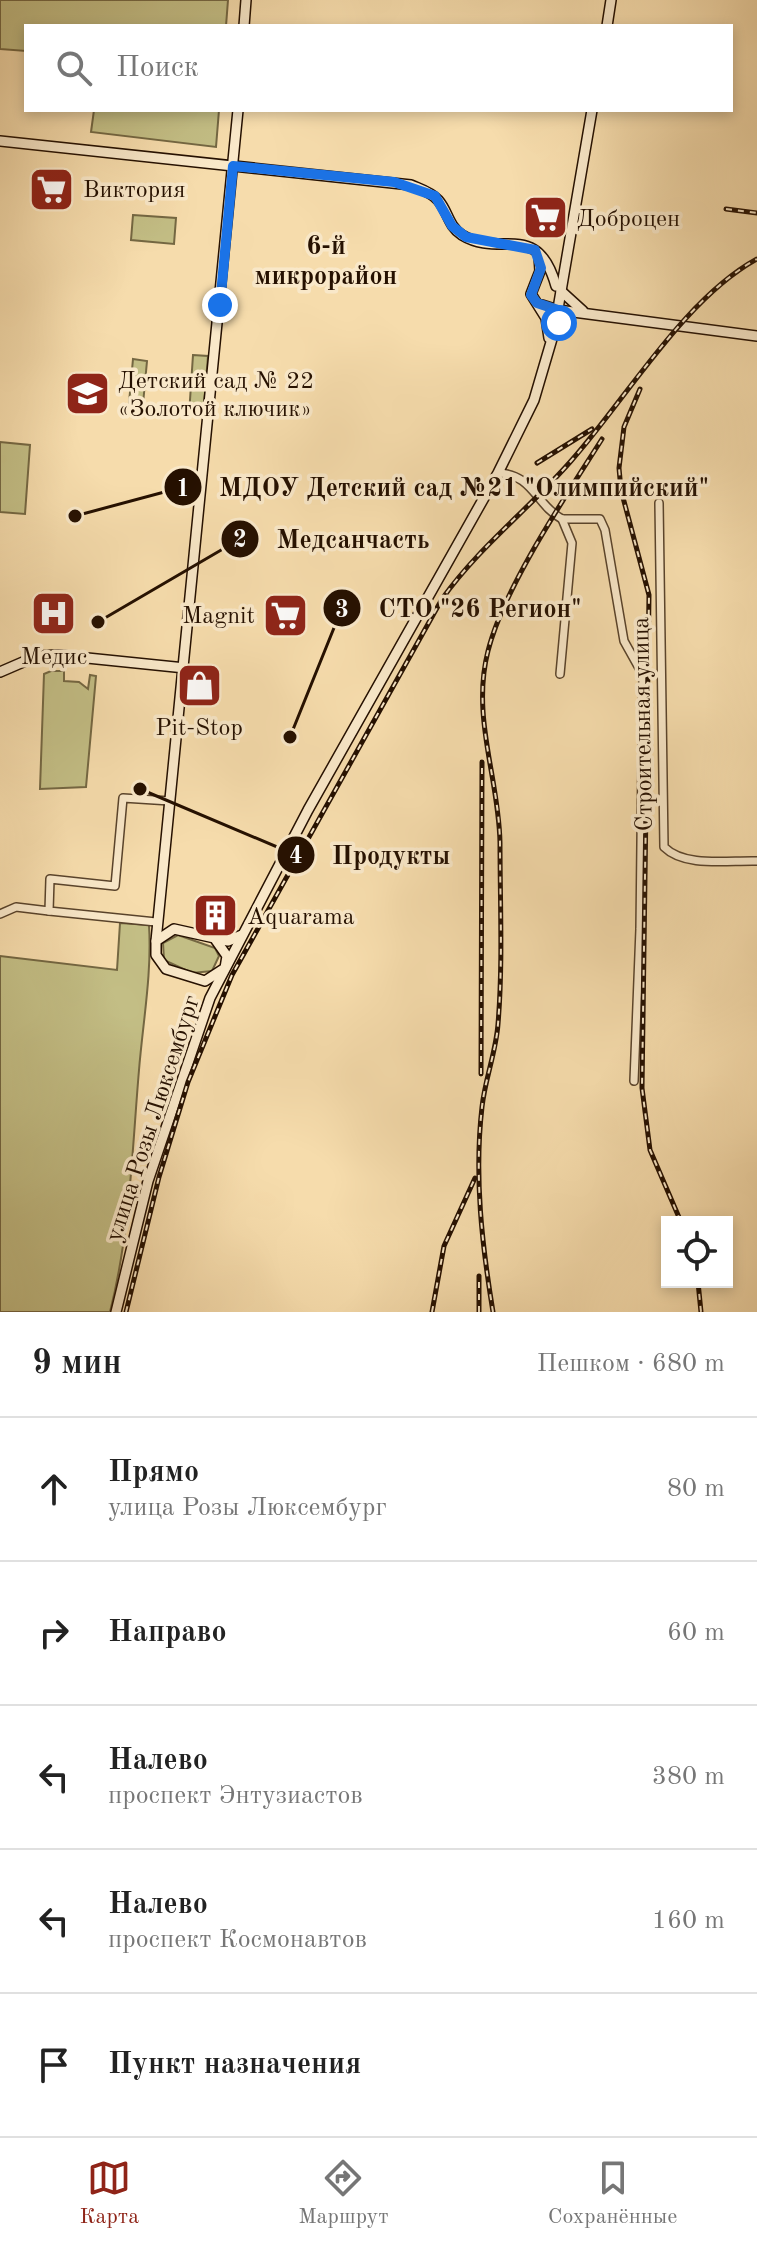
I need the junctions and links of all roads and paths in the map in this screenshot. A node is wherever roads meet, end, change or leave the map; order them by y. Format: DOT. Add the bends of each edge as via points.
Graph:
graph roads {
  1 [pos="246,0"];
  2 [pos="611,0"];
  3 [pos="244,24"];
  4 [pos="607,24"];
  5 [pos="238,112"];
  6 [pos="592,112"];
  7 [pos="0,141"];
  8 [pos="233,166"];
  9 [pos="535,250"];
  10 [pos="567,250"];
  11 [pos="552,273"];
  12 [pos="539,280"];
  13 [pos="558,291"];
  14 [pos="539,303"];
  15 [pos="558,310"];
  16 [pos="583,313"];
  17 [pos="554,332"];
  18 [pos="757,336"];
  19 [pos="549,345"];
  20 [pos="498,473"];
  21 [pos="659,503"];
  22 [pos="562,519"];
  23 [pos="185,668"];
  24 [pos="0,672"];
  25 [pos="560,674"];
  26 [pos="170,801"];
  27 [pos="757,861"];
  28 [pos="158,908"];
  29 [pos="49,911"];
  30 [pos="0,914"];
  31 [pos="156,922"];
  32 [pos="174,929"];
  33 [pos="242,935"];
  34 [pos="215,939"];
  35 [pos="156,941"];
  36 [pos="225,968"];
  37 [pos="199,981"];
  38 [pos="210,998"];
  39 [pos="634,1081"];
  40 [pos="116,1312"];
  1 -- 3 [label="main road"];
  2 -- 4 [label="main road"];
  5 -- 8 [label="main road"];
  6 -- 10 [label="main road, улица Розы Люксембург"];
  7 -- 8 [label="main road"];
  8 -- 9 [label="main road" via="411,185 435,196 452,226 466,237"];
  8 -- 23 [label="main road"];
  9 -- 11 [label="main road"];
  9 -- 12 [label="main road" via="541,262"];
  10 -- 11 [label="main road"];
  10 -- 13 [label="main road, улица Розы Люксембург"];
  11 -- 12 [label="main road"];
  11 -- 13 [label="main road"];
  12 -- 13 [label="main road" via="549,280"];
  12 -- 14 [label="main road" via="531,290"];
  13 -- 14 [label="main road"];
  13 -- 15 [label="main road, улица Розы Люксембург"];
  13 -- 16 [label="main road"];
  14 -- 15 [label="main road"];
  14 -- 19 [label="main road"];
  15 -- 16 [label="main road"];
  15 -- 17 [label="main road, улица Розы Люксембург"];
  16 -- 17 [label="main road" via="564,319"];
  16 -- 18 [label="main road"];
  17 -- 19 [label="main road, улица Розы Люксембург"];
  19 -- 20 [label="main road, улица Розы Люксембург" via="534,400"];
  20 -- 22 [label="street" via="514,473"];
  20 -- 33 [label="main road, улица Розы Люксембург"];
  21 -- 27 [label="street, Строительная улица" via="664,847 673,856 698,860"];
  22 -- 25 [label="street" via="572,543"];
  22 -- 39 [label="street" via="600,519 624,641 643,675"];
  23 -- 24 [label="main road" via="58,655 37,656"];
  23 -- 26 [label="main road"];
  26 -- 28 [label="main road"];
  26 -- 29 [label="street" via="123,798 115,886 50,879"];
  28 -- 31 [label="main road"];
  28 -- 32 [label="main road"];
  29 -- 30 [label="street" via="16,907"];
  29 -- 31 [label="street"];
  31 -- 35 [label="main road"];
  32 -- 34 [label="main road"];
  32 -- 35 [label="main road"];
  33 -- 34 [label="main road"];
  33 -- 36 [label="main road, улица Розы Люксембург"];
  34 -- 36 [label="main road" via="226,952"];
  35 -- 37 [label="main road" via="162,966"];
  36 -- 37 [label="main road" via="210,980"];
  36 -- 38 [label="main road, улица Розы Люксембург"];
  37 -- 38 [label="main road"];
  38 -- 40 [label="main road, улица Розы Люксембург" via="148,1181"];
}
